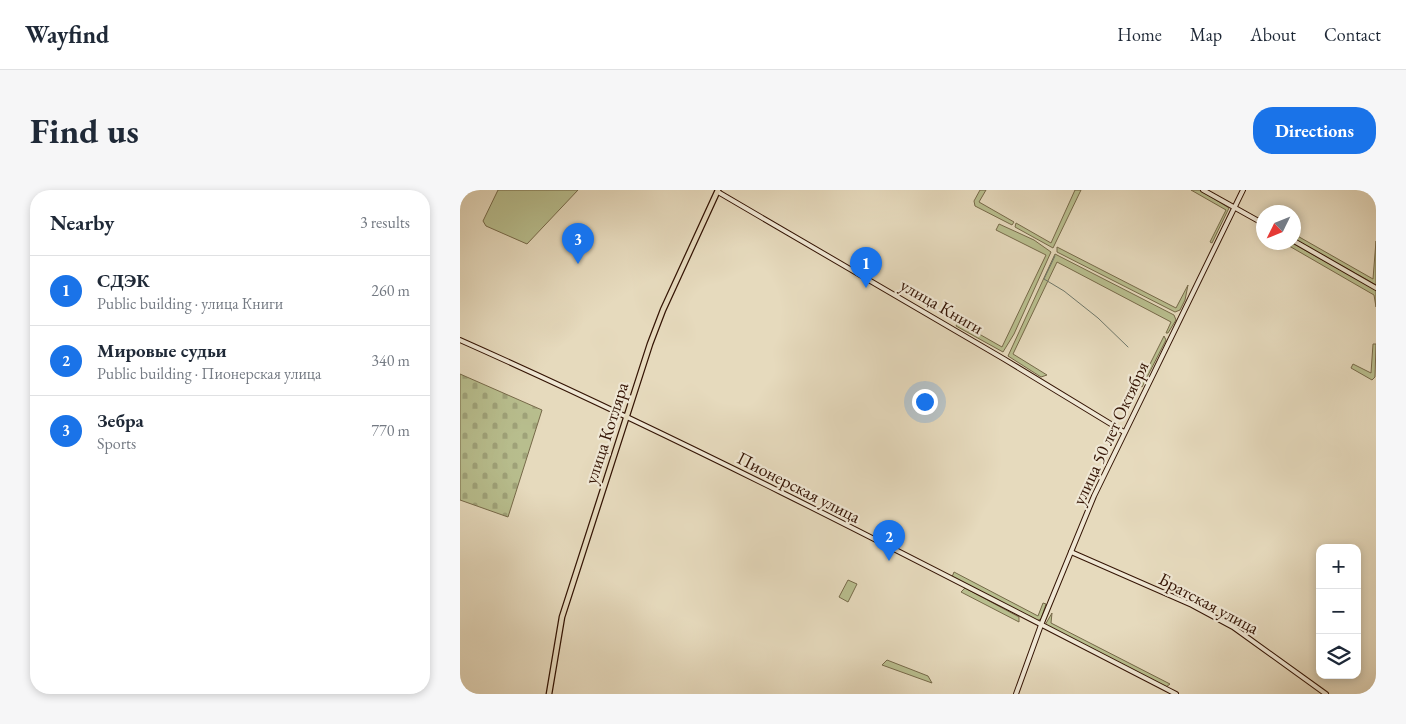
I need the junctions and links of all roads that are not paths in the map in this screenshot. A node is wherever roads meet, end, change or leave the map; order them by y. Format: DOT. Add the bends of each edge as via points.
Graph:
graph roads {
  1 [pos="1203,190"];
  2 [pos="1243,190"];
  3 [pos="718,191"];
  4 [pos="1234,208"];
  5 [pos="1256,220"];
  6 [pos="1301,245"];
  7 [pos="1376,288"];
  8 [pos="460,340"];
  9 [pos="626,417"];
  10 [pos="1124,432"];
  11 [pos="1071,552"];
  12 [pos="1041,625"];
  13 [pos="549,694"];
  14 [pos="1016,694"];
  15 [pos="1176,694"];
  16 [pos="1326,694"];
  1 -- 4 [label="street"];
  2 -- 4 [label="street, улица 50 лет Октября"];
  3 -- 9 [label="main road, улица Котляра" via="663,310"];
  3 -- 10 [label="street, улица Книги"];
  4 -- 5 [label="street"];
  4 -- 10 [label="street, улица 50 лет Октября"];
  6 -- 7 [label="street"];
  8 -- 9 [label="street, Пионерская улица"];
  9 -- 12 [label="street, Пионерская улица"];
  9 -- 13 [label="main road, улица Котляра" via="562,617"];
  10 -- 11 [label="street, улица 50 лет Октября"];
  11 -- 12 [label="street, улица 50 лет Октября"];
  11 -- 16 [label="street, Братская улица" via="1233,627"];
  12 -- 14 [label="street, улица 50 лет Октября"];
  12 -- 15 [label="street, Пионерская улица"];
}
